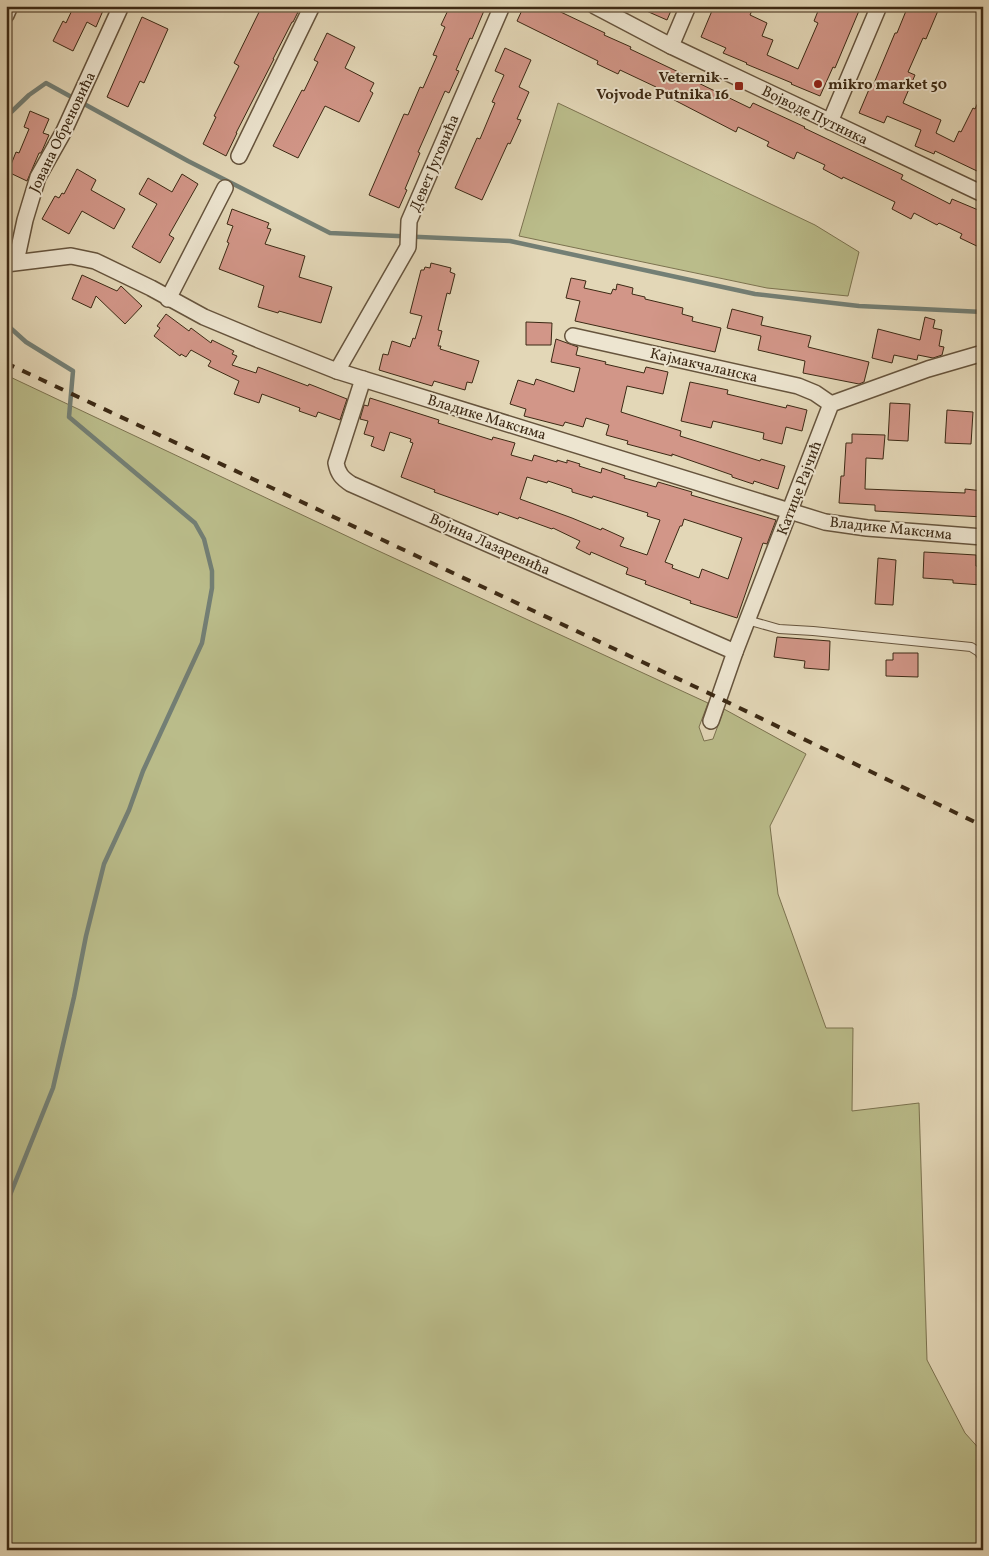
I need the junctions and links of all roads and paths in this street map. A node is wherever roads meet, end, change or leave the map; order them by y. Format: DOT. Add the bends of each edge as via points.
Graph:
graph roads {
  1 [pos="10,6"];
  2 [pos="121,6"];
  3 [pos="312,6"];
  4 [pos="502,6"];
  5 [pos="595,6"];
  6 [pos="688,6"];
  7 [pos="879,6"];
  8 [pos="6,15"];
  9 [pos="671,46"];
  10 [pos="830,122"];
  11 [pos="239,156"];
  12 [pos="225,188"];
  13 [pos="982,192"];
  14 [pos="11,263"];
  15 [pos="168,299"];
  16 [pos="573,336"];
  17 [pos="983,353"];
  18 [pos="337,371"];
  19 [pos="363,379"];
  20 [pos="831,404"];
  21 [pos="789,511"];
  22 [pos="983,537"];
  23 [pos="748,620"];
  24 [pos="735,652"];
  25 [pos="983,659"];
  26 [pos="712,722"];
  1 -- 8 [label="street"];
  2 -- 14 [label="street, Јована Обреновића" via="64,131 38,177"];
  3 -- 11 [label="street"];
  4 -- 18 [label="street, Девет Југовића" via="409,221 408,247"];
  5 -- 9 [label="street, Војводе Путника"];
  6 -- 9 [label="street"];
  7 -- 10 [label="street"];
  9 -- 10 [label="street, Војводе Путника"];
  10 -- 13 [label="street, Војводе Путника"];
  12 -- 15 [label="street"];
  14 -- 15 [label="street, Владике Максима" via="71,256 95,261"];
  15 -- 18 [label="street, Владике Максима"];
  16 -- 20 [label="street, Кајмакчаланска" via="798,386"];
  17 -- 20 [label="street"];
  18 -- 19 [label="street, Владике Максима"];
  19 -- 21 [label="street, Владике Максима"];
  19 -- 24 [label="street, Војина Лазаревића" via="336,463 341,477"];
  20 -- 21 [label="street, Катице Рајчић"];
  21 -- 22 [label="street, Владике Максима" via="825,522 867,528"];
  21 -- 23 [label="street, Катице Рајчић"];
  23 -- 24 [label="street, Катице Рајчић"];
  23 -- 25 [label="lane" via="779,629 971,647"];
  24 -- 26 [label="street, Катице Рајчић"];
}
